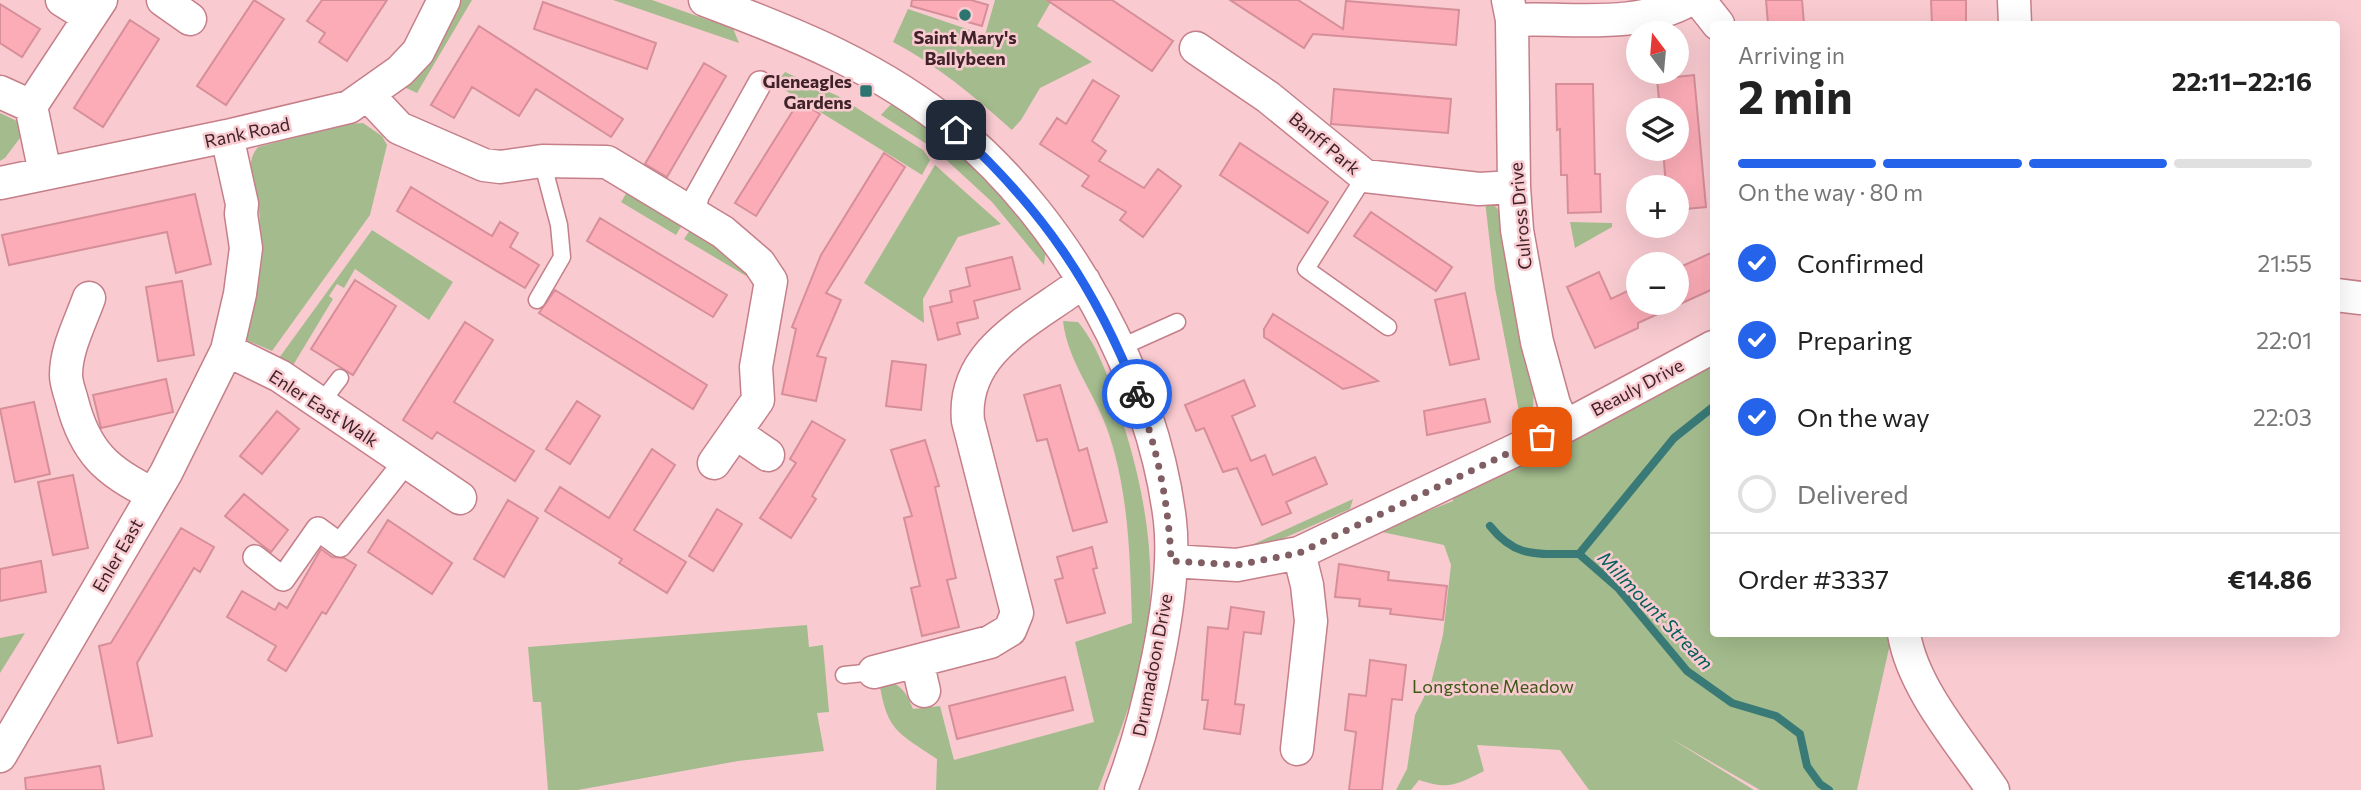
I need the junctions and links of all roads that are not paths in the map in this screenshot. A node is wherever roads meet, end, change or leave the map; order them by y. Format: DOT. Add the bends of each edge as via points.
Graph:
graph roads {
  1 [pos="62,0"];
  2 [pos="163,0"];
  3 [pos="444,0"];
  4 [pos="705,0"];
  5 [pos="1689,0"];
  6 [pos="1699,0"];
  7 [pos="2015,0"];
  8 [pos="95,8"];
  9 [pos="1510,10"];
  10 [pos="190,19"];
  11 [pos="1716,21"];
  12 [pos="2015,21"];
  13 [pos="1196,48"];
  14 [pos="760,83"];
  15 [pos="0,92"];
  16 [pos="368,94"];
  17 [pos="31,106"];
  18 [pos="228,136"];
  19 [pos="542,161"];
  20 [pos="45,173"];
  21 [pos="1365,176"];
  22 [pos="0,183"];
  23 [pos="1514,187"];
  24 [pos="693,215"];
  25 [pos="1084,281"];
  26 [pos="2340,295"];
  27 [pos="89,298"];
  28 [pos="2361,298"];
  29 [pos="537,300"];
  30 [pos="1177,322"];
  31 [pos="1388,327"];
  32 [pos="1119,348"];
  33 [pos="1710,349"];
  34 [pos="228,350"];
  35 [pos="340,378"];
  36 [pos="321,403"];
  37 [pos="1564,427"];
  38 [pos="736,433"];
  39 [pos="768,455"];
  40 [pos="406,461"];
  41 [pos="714,463"];
  42 [pos="153,494"];
  43 [pos="460,498"];
  44 [pos="1299,553"];
  45 [pos="255,557"];
  46 [pos="1171,561"];
  47 [pos="1905,637"];
  48 [pos="859,673"];
  49 [pos="1297,749"];
  50 [pos="0,756"];
  51 [pos="1121,790"];
  52 [pos="1993,790"];
  1 -- 8 [label="street"];
  2 -- 10 [label="street"];
  3 -- 16 [label="street, Rank Road" via="418,52"];
  4 -- 25 [label="street, Drumadoon Drive" via="798,35 863,67 956,130 1022,196"];
  5 -- 9 [label="street" via="1668,11 1623,21"];
  6 -- 11 [label="street"];
  7 -- 12 [label="street"];
  8 -- 17 [label="street"];
  9 -- 23 [label="street, Culross Drive"];
  13 -- 21 [label="street, Banff Park" via="1277,104"];
  14 -- 24 [label="street" via="697,196"];
  15 -- 17 [label="street"];
  16 -- 18 [label="street, Rank Road" via="333,112"];
  16 -- 19 [label="street" via="399,128 484,165"];
  17 -- 20 [label="street"];
  18 -- 20 [label="street, Rank Road"];
  18 -- 34 [label="street" via="246,247"];
  19 -- 24 [label="street" via="607,162"];
  19 -- 29 [label="lane" via="559,225 562,257"];
  20 -- 22 [label="street, Rank Road"];
  21 -- 23 [label="street, Banff Park" via="1479,189"];
  21 -- 31 [label="lane" via="1306,269"];
  23 -- 37 [label="street, Culross Drive" via="1536,342"];
  24 -- 38 [label="street" via="723,232 759,263 771,281 757,367 758,400"];
  25 -- 32 [label="street, Drumadoon Drive"];
  25 -- 48 [label="street" via="990,351 974,374 966,401 1017,612 1010,630 921,676"];
  26 -- 28 [label="street"];
  27 -- 42 [label="street" via="71,347 66,377 84,439 110,469"];
  30 -- 32 [label="lane"];
  32 -- 46 [label="street, Drumadoon Drive" via="1156,456 1170,521"];
  33 -- 37 [label="street, Beauly Drive"];
  34 -- 36 [label="street, Enler East Walk" via="281,376"];
  34 -- 42 [label="street, Enler East"];
  35 -- 36 [label="lane"];
  36 -- 40 [label="street, Enler East Walk"];
  37 -- 44 [label="street, Beauly Drive"];
  38 -- 39 [label="street"];
  38 -- 41 [label="street"];
  40 -- 43 [label="street, Enler East Walk"];
  40 -- 45 [label="street" via="340,545 318,529 283,579"];
  42 -- 50 [label="street, Enler East"];
  44 -- 46 [label="street, Beauly Drive" via="1237,565"];
  44 -- 49 [label="street" via="1311,621"];
  46 -- 51 [label="street, Drumadoon Drive" via="1149,697"];
  47 -- 52 [label="street" via="1923,686"];
}
